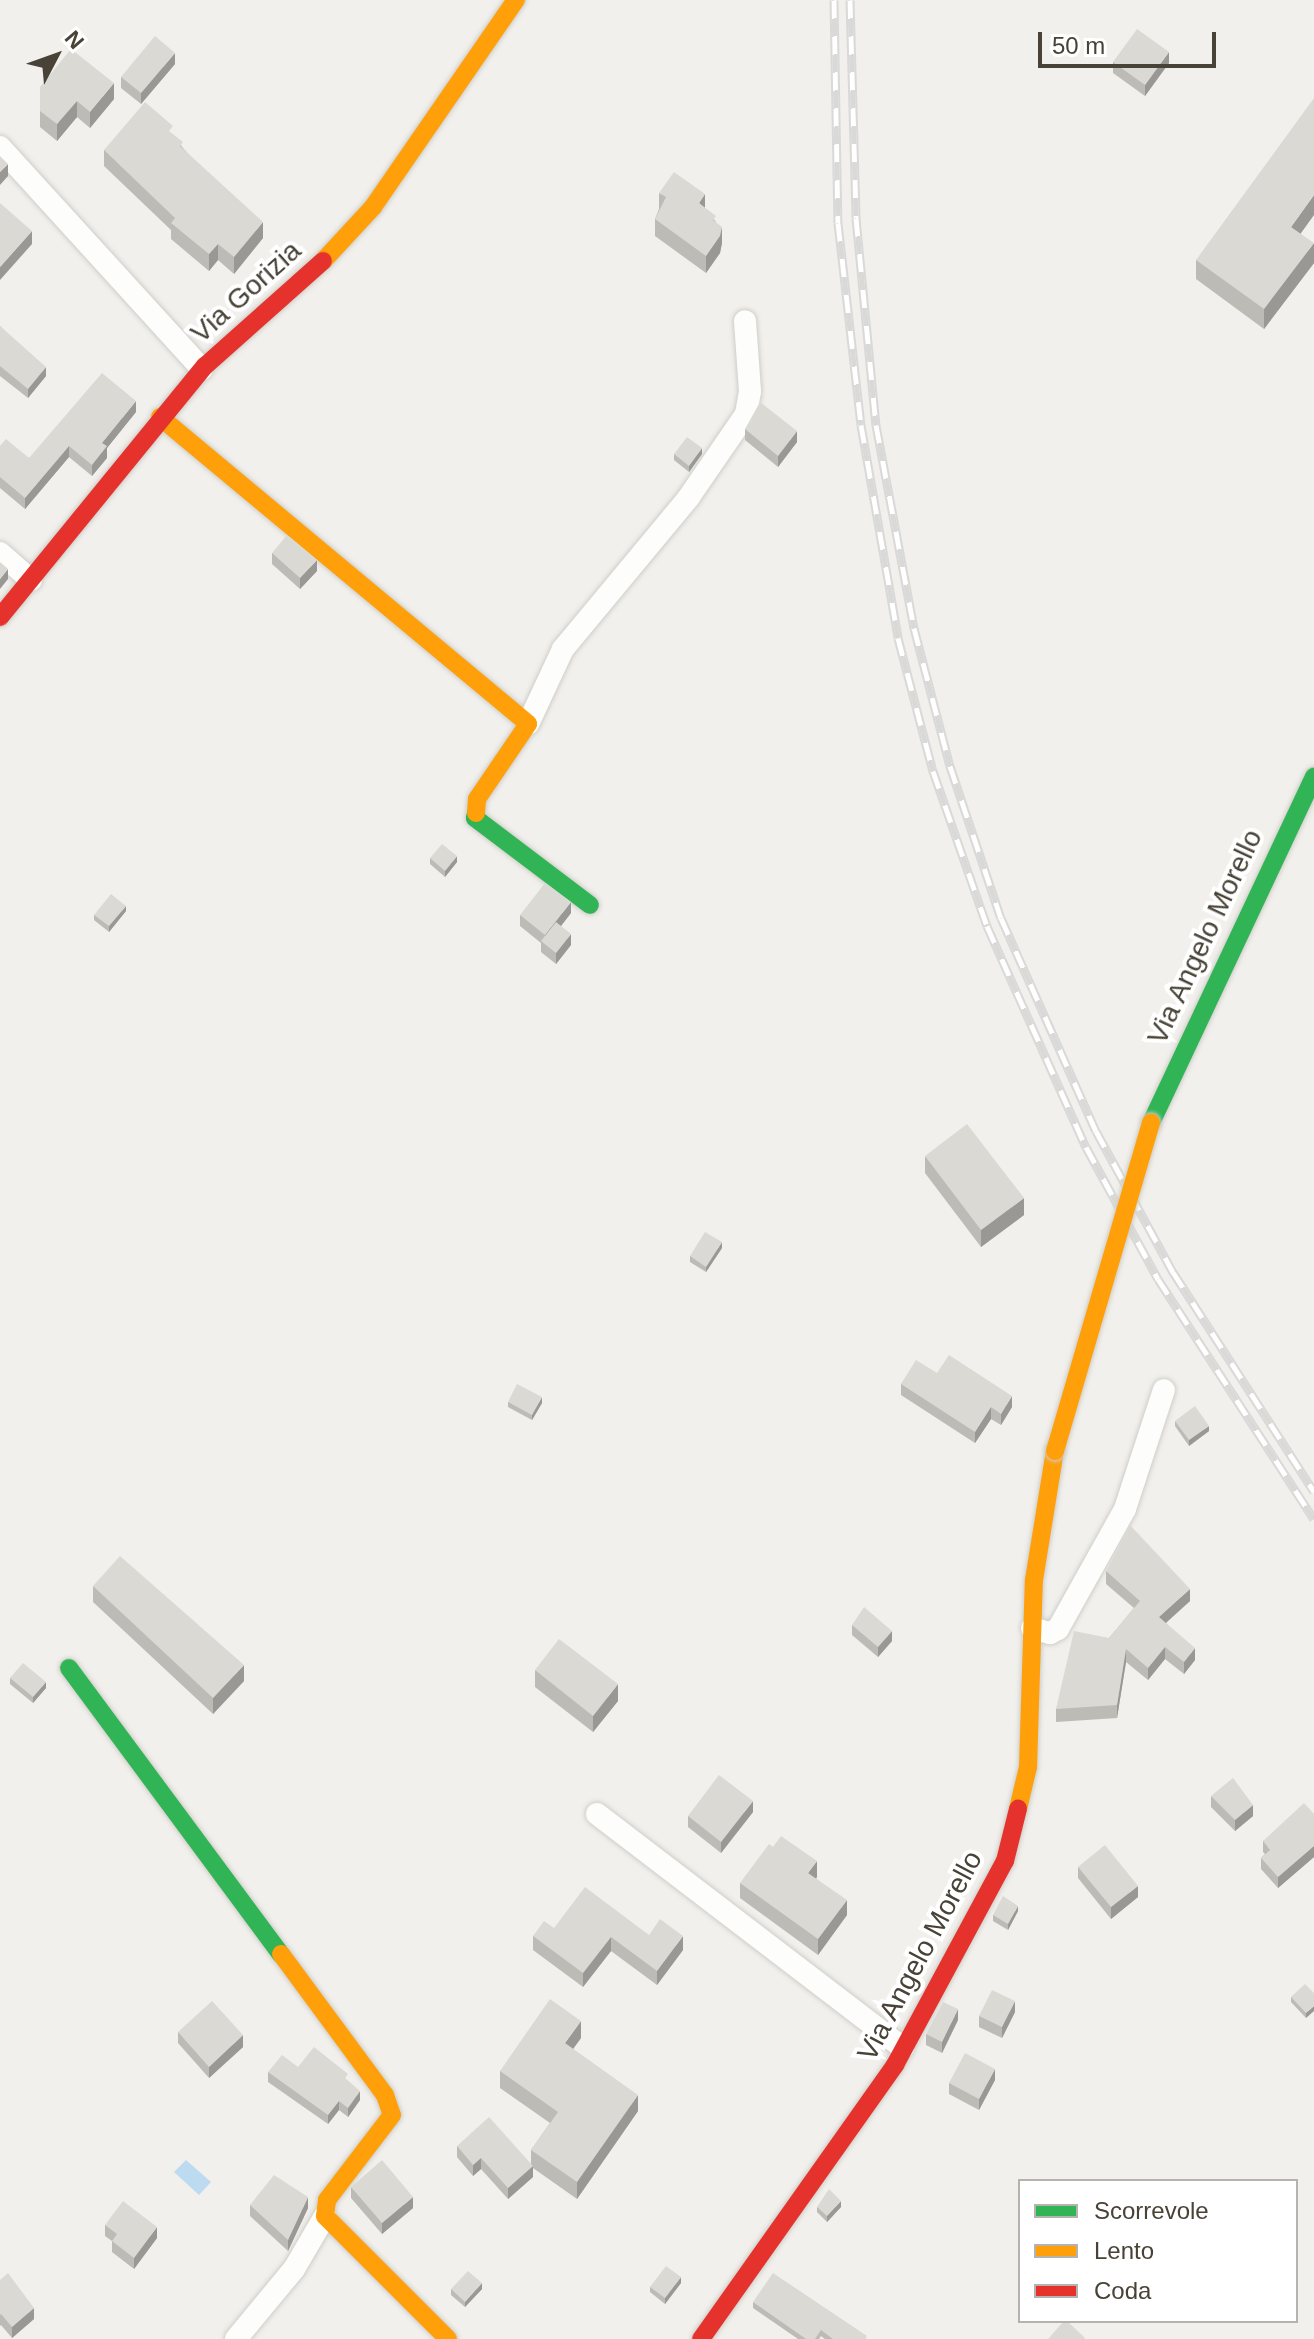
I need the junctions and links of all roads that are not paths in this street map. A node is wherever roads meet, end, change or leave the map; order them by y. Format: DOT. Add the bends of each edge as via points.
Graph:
graph roads {
  1 [pos="516,0"];
  2 [pos="0,147"];
  3 [pos="745,321"];
  4 [pos="202,369"];
  5 [pos="160,417"];
  6 [pos="0,553"];
  7 [pos="31,580"];
  8 [pos="0,617"];
  9 [pos="528,724"];
  10 [pos="1314,776"];
  11 [pos="590,905"];
  12 [pos="1164,1390"];
  13 [pos="1032,1628"];
  14 [pos="69,1668"];
  15 [pos="597,1814"];
  16 [pos="903,2048"];
  17 [pos="325,2216"];
  18 [pos="236,2339"];
  19 [pos="448,2339"];
  20 [pos="701,2339"];
  1 -- 4 [label="street, Via Gorizia" via="421,143 338,248"];
  2 -- 4 [label="street"];
  3 -- 9 [label="street" via="750,391 746,414 689,497 563,649"];
  4 -- 5 [label="street, Via Gorizia"];
  5 -- 7 [label="street, Via Gorizia"];
  5 -- 9 [label="street"];
  6 -- 7 [label="street"];
  7 -- 8 [label="street, Via Gorizia"];
  9 -- 11 [label="street" via="477,799 475,818"];
  10 -- 13 [label="street, Via Angelo Morello, bridge" via="1151,1123 1055,1451 1034,1580"];
  12 -- 13 [label="street" via="1118,1523 1058,1629 1050,1633"];
  13 -- 16 [label="street, Via Angelo Morello" via="1028,1767 1005,1861"];
  14 -- 17 [label="street" via="385,2095 392,2115 327,2200"];
  15 -- 16 [label="street"];
  16 -- 20 [label="street, Via Angelo Morello" via="788,2223"];
  17 -- 18 [label="street" via="294,2269"];
  17 -- 19 [label="street"];
}
